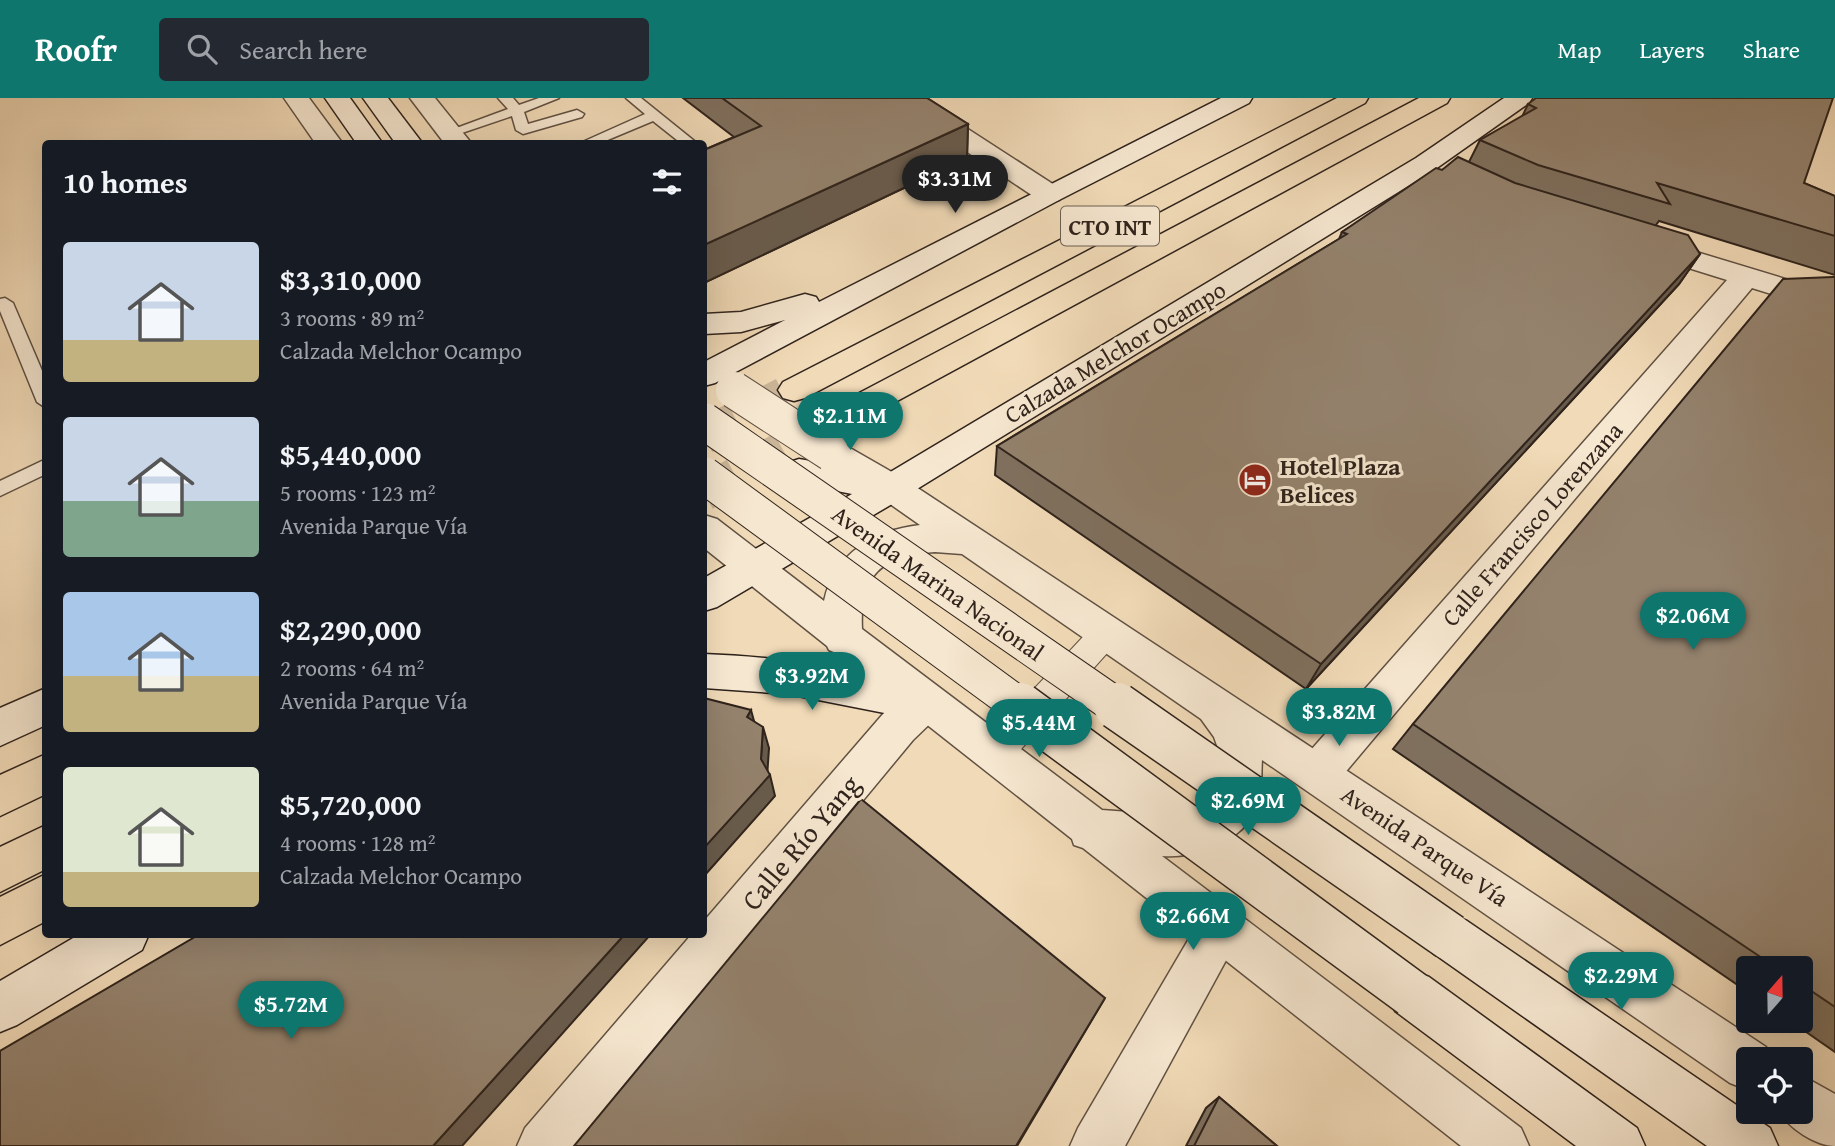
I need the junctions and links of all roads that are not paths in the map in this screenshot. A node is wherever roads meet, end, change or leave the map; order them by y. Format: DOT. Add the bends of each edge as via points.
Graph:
graph roads {
  1 [pos="296,98"];
  2 [pos="337,98"];
  3 [pos="375,98"];
  4 [pos="422,98"];
  5 [pos="505,98"];
  6 [pos="552,98"];
  7 [pos="633,98"];
  8 [pos="903,98"];
  9 [pos="1240,98"];
  10 [pos="1356,98"];
  11 [pos="1438,98"];
  12 [pos="1520,98"];
  13 [pos="517,110"];
  14 [pos="577,114"];
  15 [pos="655,115"];
  16 [pos="524,137"];
  17 [pos="455,138"];
  18 [pos="327,140"];
  19 [pos="367,140"];
  20 [pos="407,140"];
  21 [pos="595,140"];
  22 [pos="686,140"];
  23 [pos="1049,194"];
  24 [pos="1616,236"];
  25 [pos="1747,276"];
  26 [pos="884,280"];
  27 [pos="5,303"];
  28 [pos="1835,304"];
  29 [pos="707,324"];
  30 [pos="713,376"];
  31 [pos="794,390"];
  32 [pos="42,392"];
  33 [pos="839,418"];
  34 [pos="707,423"];
  35 [pos="707,457"];
  36 [pos="42,468"];
  37 [pos="707,477"];
  38 [pos="892,488"];
  39 [pos="0,489"];
  40 [pos="707,531"];
  41 [pos="972,541"];
  42 [pos="753,566"];
  43 [pos="707,594"];
  44 [pos="1107,632"];
  45 [pos="844,639"];
  46 [pos="707,671"];
  47 [pos="1212,702"];
  48 [pos="925,703"];
  49 [pos="42,707"];
  50 [pos="0,728"];
  51 [pos="994,755"];
  52 [pos="1318,773"];
  53 [pos="42,775"];
  54 [pos="0,796"];
  55 [pos="1090,830"];
  56 [pos="42,848"];
  57 [pos="0,870"];
  58 [pos="42,898"];
  59 [pos="0,922"];
  60 [pos="1220,929"];
  61 [pos="120,938"];
  62 [pos="0,1008"];
  63 [pos="1736,1057"];
  64 [pos="1813,1109"];
  65 [pos="1835,1124"];
  66 [pos="543,1146"];
  67 [pos="1096,1146"];
  68 [pos="1503,1146"];
  69 [pos="1619,1146"];
  70 [pos="1752,1146"];
  1 -- 18 [label="main road"];
  2 -- 19 [label="main road"];
  3 -- 20 [label="main road"];
  4 -- 17 [label="main road"];
  5 -- 13 [label="lane"];
  6 -- 13 [label="lane"];
  7 -- 15 [label="lane"];
  8 -- 23 [label="main road"];
  9 -- 23 [label="main road, CTO INT"];
  10 -- 31 [label="highway, CTO INT"];
  11 -- 33 [label="highway, CTO INT"];
  12 -- 38 [label="main road, Calzada Melchor Ocampo" via="1438,170"];
  13 -- 16 [label="lane"];
  13 -- 17 [label="lane"];
  14 -- 16 [label="lane"];
  15 -- 21 [label="lane"];
  15 -- 22 [label="lane"];
  23 -- 26 [label="main road, CTO INT"];
  24 -- 25 [label="main road"];
  25 -- 28 [label="main road"];
  25 -- 52 [label="main road, Calle Francisco Lorenzana"];
  26 -- 29 [label="main road" via="741,322"];
  26 -- 30 [label="main road, CTO INT"];
  27 -- 32 [label="lane"];
  30 -- 38 [label="main road, Avenida Marina Nacional, bridge"];
  34 -- 70 [label="main road, Avenida Marina Nacional, bridge"];
  35 -- 38 [label="main road, bridge"];
  36 -- 39 [label="lane"];
  37 -- 69 [label="main road, Avenida Marina Nacional, bridge"];
  38 -- 41 [label="main road, Avenida Parque Vía"];
  38 -- 42 [label="main road, Calzada Melchor Ocampo"];
  40 -- 42 [label="main road"];
  41 -- 44 [label="main road, Avenida Parque Vía"];
  41 -- 45 [label="main road" via="911,538 884,548 862,564 847,585 842,610"];
  42 -- 43 [label="main road, Calzada Melchor Ocampo"];
  42 -- 45 [label="main road"];
  44 -- 47 [label="main road, Avenida Parque Vía"];
  44 -- 51 [label="street"];
  45 -- 48 [label="main road"];
  46 -- 48 [label="main road" via="769,675"];
  47 -- 52 [label="main road, Avenida Parque Vía"];
  47 -- 55 [label="main road" via="1232,729 1241,754 1238,799 1217,824 1183,837"];
  48 -- 51 [label="main road"];
  48 -- 66 [label="main road, Calle Río Yang" via="898,727"];
  49 -- 50 [label="main road"];
  51 -- 55 [label="main road"];
  52 -- 63 [label="main road, Avenida Parque Vía"];
  53 -- 54 [label="highway"];
  55 -- 60 [label="main road"];
  56 -- 57 [label="highway"];
  58 -- 59 [label="highway"];
  60 -- 67 [label="main road"];
  60 -- 68 [label="main road"];
  61 -- 62 [label="main road"];
  64 -- 65 [label="main road"];
}
